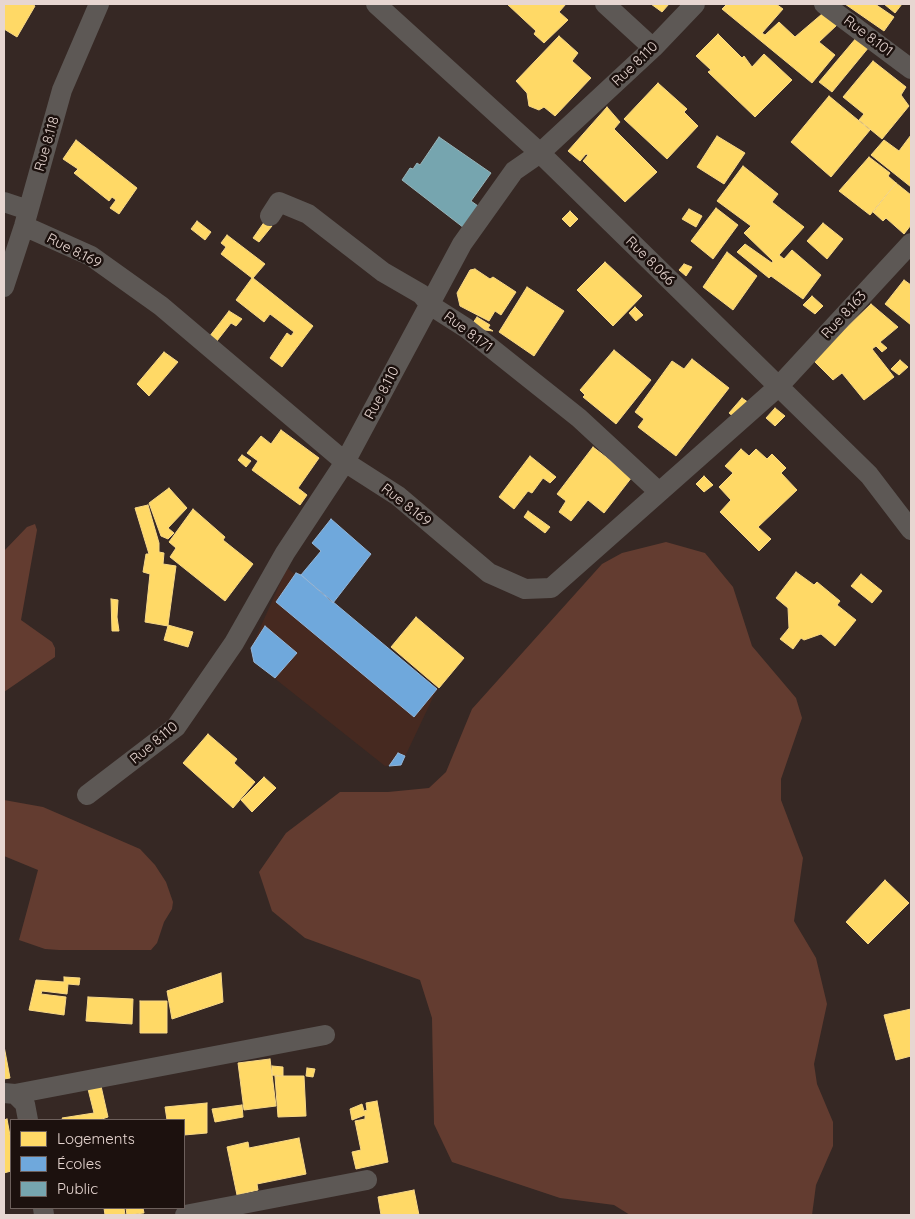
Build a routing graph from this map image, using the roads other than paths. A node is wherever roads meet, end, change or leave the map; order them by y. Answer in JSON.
{"nodes":[{"id":1,"x":99,"y":4,"type":"edge"},
{"id":2,"x":376,"y":4,"type":"edge"},
{"id":3,"x":605,"y":4,"type":"edge"},
{"id":4,"x":695,"y":4,"type":"edge"},
{"id":5,"x":824,"y":4,"type":"edge"},
{"id":6,"x":653,"y":48,"type":"junction"},
{"id":7,"x":911,"y":69,"type":"edge"},
{"id":8,"x":540,"y":153,"type":"junction"},
{"id":9,"x":4,"y":202,"type":"edge"},
{"id":10,"x":270,"y":216,"type":"dead end"},
{"id":11,"x":26,"y":218,"type":"junction"},
{"id":12,"x":911,"y":243,"type":"edge"},
{"id":13,"x":4,"y":287,"type":"edge"},
{"id":14,"x":430,"y":305,"type":"junction"},
{"id":15,"x":778,"y":387,"type":"junction"},
{"id":16,"x":344,"y":462,"type":"junction"},
{"id":17,"x":658,"y":492,"type":"junction"},
{"id":18,"x":911,"y":530,"type":"edge"},
{"id":19,"x":87,"y":796,"type":"dead end"},
{"id":20,"x":325,"y":1035,"type":"dead end"},
{"id":21,"x":9,"y":1094,"type":"edge"},
{"id":22,"x":28,"y":1119,"type":"edge"},
{"id":23,"x":367,"y":1180,"type":"dead end"},
{"id":24,"x":185,"y":1215,"type":"edge"}],
"edges":[{"from":1,"to":11,"type":"street","name":"Rue 8.118"},
{"from":2,"to":8,"type":"street","name":"Rue 8.066"},
{"from":3,"to":6,"type":"street"},
{"from":4,"to":6,"type":"street","name":"Rue 8.110"},
{"from":5,"to":7,"type":"street","name":"Rue 8.101"},
{"from":6,"to":8,"type":"street","name":"Rue 8.110"},
{"from":8,"to":14,"type":"street","name":"Rue 8.110"},
{"from":8,"to":15,"type":"street","name":"Rue 8.066"},
{"from":9,"to":11,"type":"street","name":"Rue 8.169"},
{"from":10,"to":14,"type":"street","name":"Rue 8.171"},
{"from":11,"to":13,"type":"street","name":"Rue 8.118"},
{"from":11,"to":16,"type":"street","name":"Rue 8.169"},
{"from":12,"to":15,"type":"street","name":"Rue 8.163"},
{"from":14,"to":16,"type":"street","name":"Rue 8.110"},
{"from":14,"to":17,"type":"street","name":"Rue 8.171"},
{"from":15,"to":17,"type":"street","name":"Rue 8.169"},
{"from":15,"to":18,"type":"street","name":"Rue 8.066"},
{"from":16,"to":17,"type":"street","name":"Rue 8.169"},
{"from":16,"to":19,"type":"street","name":"Rue 8.110"},
{"from":20,"to":21,"type":"street"},
{"from":21,"to":22,"type":"street"},
{"from":23,"to":24,"type":"street"}]}
